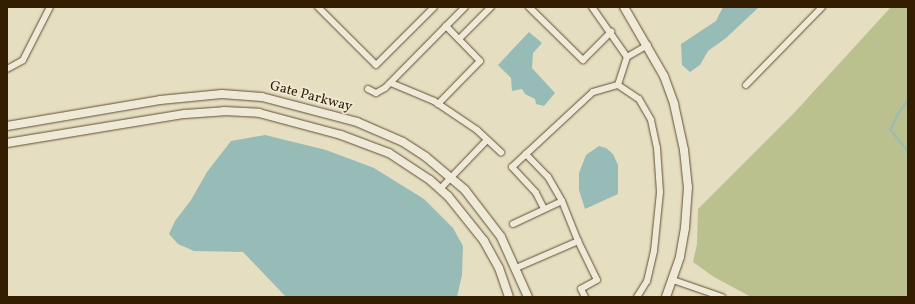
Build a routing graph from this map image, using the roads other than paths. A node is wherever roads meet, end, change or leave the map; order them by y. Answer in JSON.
{"nodes":[{"id":1,"x":50,"y":7,"type":"edge"},
{"id":2,"x":318,"y":7,"type":"edge"},
{"id":3,"x":434,"y":7,"type":"edge"},
{"id":4,"x":465,"y":7,"type":"edge"},
{"id":5,"x":492,"y":7,"type":"edge"},
{"id":6,"x":529,"y":7,"type":"edge"},
{"id":7,"x":592,"y":7,"type":"edge"},
{"id":8,"x":624,"y":7,"type":"edge"},
{"id":9,"x":822,"y":7,"type":"edge"},
{"id":10,"x":446,"y":26,"type":"junction"},
{"id":11,"x":610,"y":32,"type":"junction"},
{"id":12,"x":460,"y":39,"type":"junction"},
{"id":13,"x":648,"y":45,"type":"junction"},
{"id":14,"x":628,"y":57,"type":"junction"},
{"id":15,"x":7,"y":69,"type":"edge"},
{"id":16,"x":391,"y":83,"type":"junction"},
{"id":17,"x":618,"y":85,"type":"junction"},
{"id":18,"x":746,"y":85,"type":"dead end"},
{"id":19,"x":368,"y":89,"type":"dead end"},
{"id":20,"x":438,"y":104,"type":"junction"},
{"id":21,"x":7,"y":126,"type":"edge"},
{"id":22,"x":487,"y":140,"type":"junction"},
{"id":23,"x":7,"y":143,"type":"edge"},
{"id":24,"x":501,"y":152,"type":"dead end"},
{"id":25,"x":526,"y":154,"type":"junction"},
{"id":26,"x":452,"y":177,"type":"junction"},
{"id":27,"x":440,"y":189,"type":"junction"},
{"id":28,"x":562,"y":201,"type":"junction"},
{"id":29,"x":544,"y":209,"type":"junction"},
{"id":30,"x":513,"y":224,"type":"dead end"},
{"id":31,"x":578,"y":241,"type":"junction"},
{"id":32,"x":516,"y":268,"type":"junction"},
{"id":33,"x":673,"y":280,"type":"junction"},
{"id":34,"x":509,"y":297,"type":"edge"},
{"id":35,"x":528,"y":297,"type":"edge"},
{"id":36,"x":585,"y":297,"type":"edge"},
{"id":37,"x":637,"y":297,"type":"edge"},
{"id":38,"x":666,"y":297,"type":"edge"},
{"id":39,"x":722,"y":297,"type":"edge"}],
"edges":[{"from":1,"to":15,"type":"street"},
{"from":2,"to":3,"type":"street"},
{"from":4,"to":10,"type":"street"},
{"from":5,"to":12,"type":"street"},
{"from":6,"to":11,"type":"street"},
{"from":7,"to":11,"type":"street"},
{"from":8,"to":13,"type":"main road"},
{"from":9,"to":18,"type":"street"},
{"from":10,"to":12,"type":"street"},
{"from":10,"to":16,"type":"street"},
{"from":11,"to":14,"type":"street"},
{"from":12,"to":20,"type":"street"},
{"from":13,"to":14,"type":"street"},
{"from":13,"to":33,"type":"main road"},
{"from":14,"to":17,"type":"street"},
{"from":16,"to":19,"type":"street"},
{"from":16,"to":20,"type":"street"},
{"from":17,"to":25,"type":"street"},
{"from":17,"to":37,"type":"street"},
{"from":20,"to":22,"type":"street"},
{"from":21,"to":26,"type":"main road","name":"Gate Parkway"},
{"from":22,"to":24,"type":"street"},
{"from":22,"to":26,"type":"street"},
{"from":23,"to":27,"type":"main road","name":"Gate Parkway"},
{"from":25,"to":28,"type":"street"},
{"from":25,"to":29,"type":"street"},
{"from":26,"to":27,"type":"street"},
{"from":26,"to":32,"type":"main road","name":"Gate Parkway"},
{"from":27,"to":34,"type":"main road","name":"Gate Parkway"},
{"from":28,"to":29,"type":"street"},
{"from":28,"to":31,"type":"street"},
{"from":29,"to":30,"type":"street"},
{"from":31,"to":32,"type":"street"},
{"from":31,"to":36,"type":"street"},
{"from":32,"to":35,"type":"main road","name":"Gate Parkway"},
{"from":33,"to":38,"type":"main road"},
{"from":33,"to":39,"type":"street"}]}
